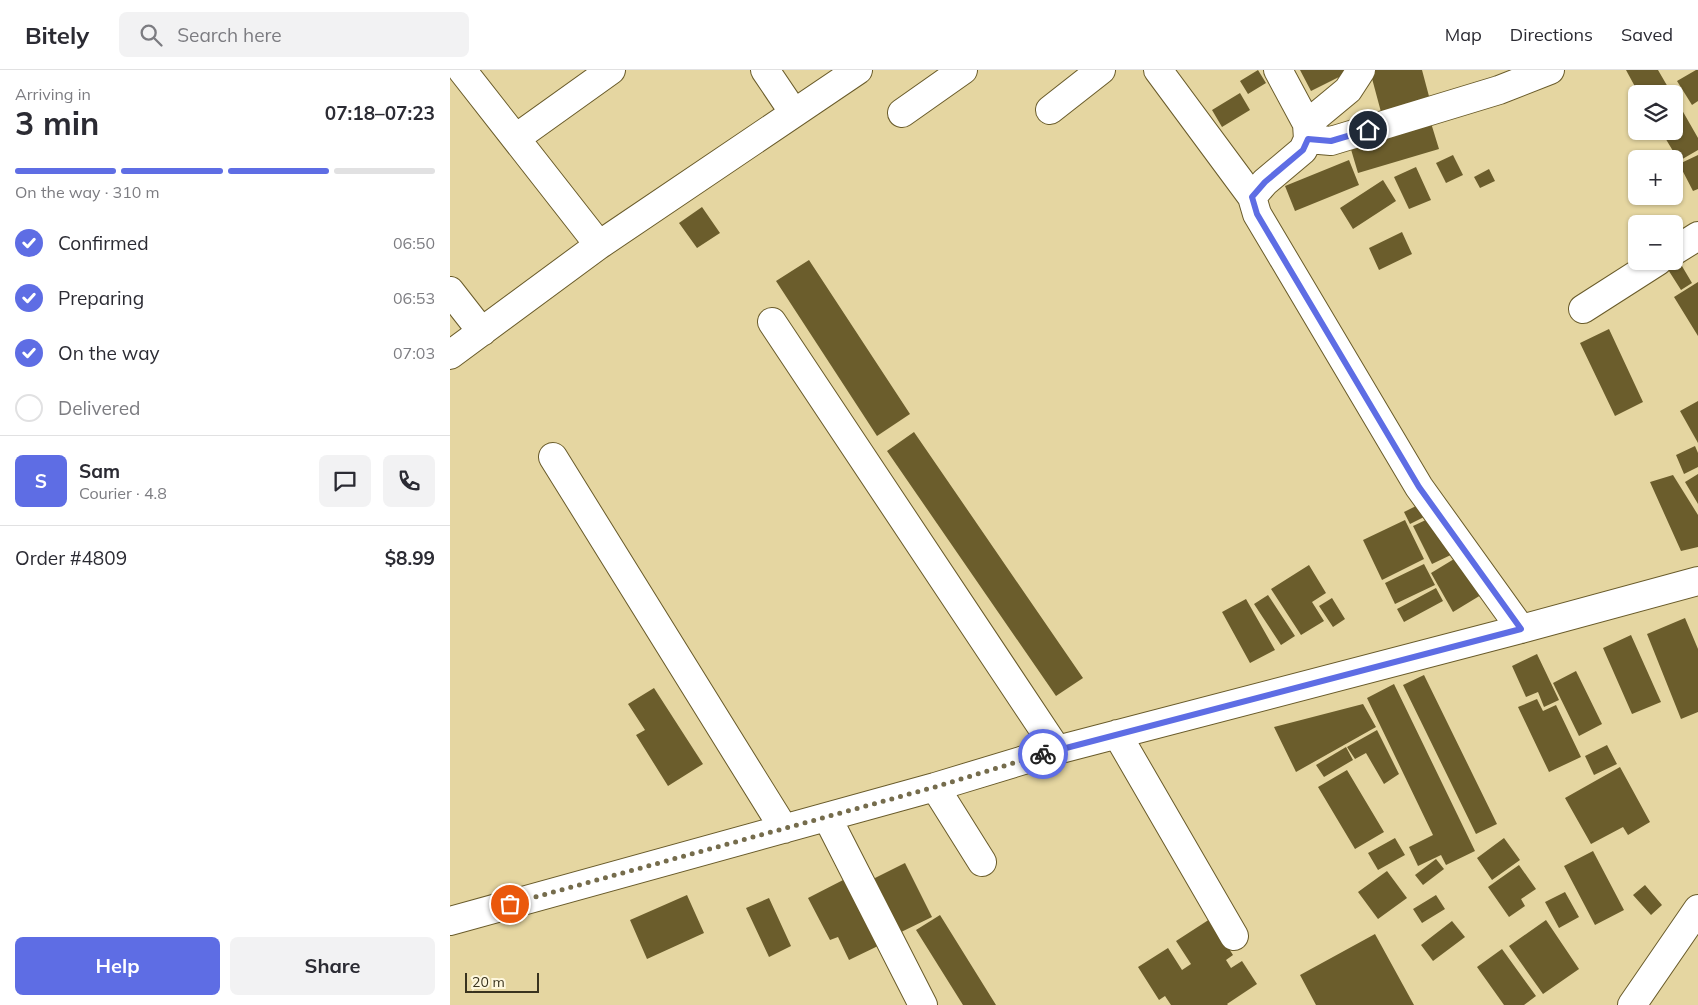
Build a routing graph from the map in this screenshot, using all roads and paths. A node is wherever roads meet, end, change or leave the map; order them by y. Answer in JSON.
{"nodes":[{"id":1,"x":462,"y":70,"type":"edge"},
{"id":2,"x":611,"y":70,"type":"edge"},
{"id":3,"x":765,"y":70,"type":"edge"},
{"id":4,"x":858,"y":70,"type":"edge"},
{"id":5,"x":963,"y":70,"type":"edge"},
{"id":6,"x":1101,"y":70,"type":"edge"},
{"id":7,"x":1158,"y":70,"type":"edge"},
{"id":8,"x":1278,"y":70,"type":"edge"},
{"id":9,"x":1361,"y":70,"type":"edge"},
{"id":10,"x":1550,"y":70,"type":"edge"},
{"id":11,"x":1050,"y":110,"type":"dead end"},
{"id":12,"x":794,"y":113,"type":"junction"},
{"id":13,"x":902,"y":113,"type":"dead end"},
{"id":14,"x":1308,"y":132,"type":"junction"},
{"id":15,"x":516,"y":138,"type":"junction"},
{"id":16,"x":1252,"y":197,"type":"junction"},
{"id":17,"x":1698,"y":236,"type":"edge"},
{"id":18,"x":599,"y":244,"type":"junction"},
{"id":19,"x":1683,"y":245,"type":"edge"},
{"id":20,"x":1644,"y":270,"type":"edge"},
{"id":21,"x":450,"y":291,"type":"edge"},
{"id":22,"x":1583,"y":309,"type":"dead end"},
{"id":23,"x":772,"y":322,"type":"dead end"},
{"id":24,"x":482,"y":332,"type":"junction"},
{"id":25,"x":450,"y":355,"type":"edge"},
{"id":26,"x":553,"y":457,"type":"dead end"},
{"id":27,"x":1698,"y":581,"type":"edge"},
{"id":28,"x":1521,"y":629,"type":"junction"},
{"id":29,"x":1117,"y":734,"type":"junction"},
{"id":30,"x":1057,"y":750,"type":"junction"},
{"id":31,"x":935,"y":787,"type":"junction"},
{"id":32,"x":826,"y":817,"type":"junction"},
{"id":33,"x":784,"y":829,"type":"junction"},
{"id":34,"x":982,"y":862,"type":"dead end"},
{"id":35,"x":1698,"y":909,"type":"edge"},
{"id":36,"x":450,"y":921,"type":"edge"},
{"id":37,"x":1234,"y":936,"type":"dead end"},
{"id":38,"x":923,"y":1005,"type":"edge"},
{"id":39,"x":1632,"y":1005,"type":"edge"}],
"edges":[{"from":1,"to":15,"type":"street"},
{"from":2,"to":15,"type":"street"},
{"from":3,"to":12,"type":"street"},
{"from":4,"to":12,"type":"street"},
{"from":5,"to":13,"type":"street"},
{"from":6,"to":11,"type":"street"},
{"from":7,"to":16,"type":"street"},
{"from":8,"to":14,"type":"street"},
{"from":9,"to":14,"type":"street"},
{"from":10,"to":14,"type":"street"},
{"from":12,"to":18,"type":"street"},
{"from":14,"to":16,"type":"street"},
{"from":15,"to":18,"type":"street"},
{"from":16,"to":28,"type":"street"},
{"from":17,"to":19,"type":"street"},
{"from":18,"to":24,"type":"street"},
{"from":20,"to":22,"type":"street"},
{"from":21,"to":24,"type":"street"},
{"from":23,"to":30,"type":"street"},
{"from":24,"to":25,"type":"street"},
{"from":26,"to":33,"type":"street"},
{"from":27,"to":28,"type":"street"},
{"from":28,"to":29,"type":"street"},
{"from":29,"to":30,"type":"street"},
{"from":29,"to":37,"type":"street"},
{"from":30,"to":31,"type":"street"},
{"from":31,"to":32,"type":"street"},
{"from":31,"to":34,"type":"street"},
{"from":32,"to":33,"type":"street"},
{"from":32,"to":38,"type":"street"},
{"from":33,"to":36,"type":"street"},
{"from":35,"to":39,"type":"street"}]}
